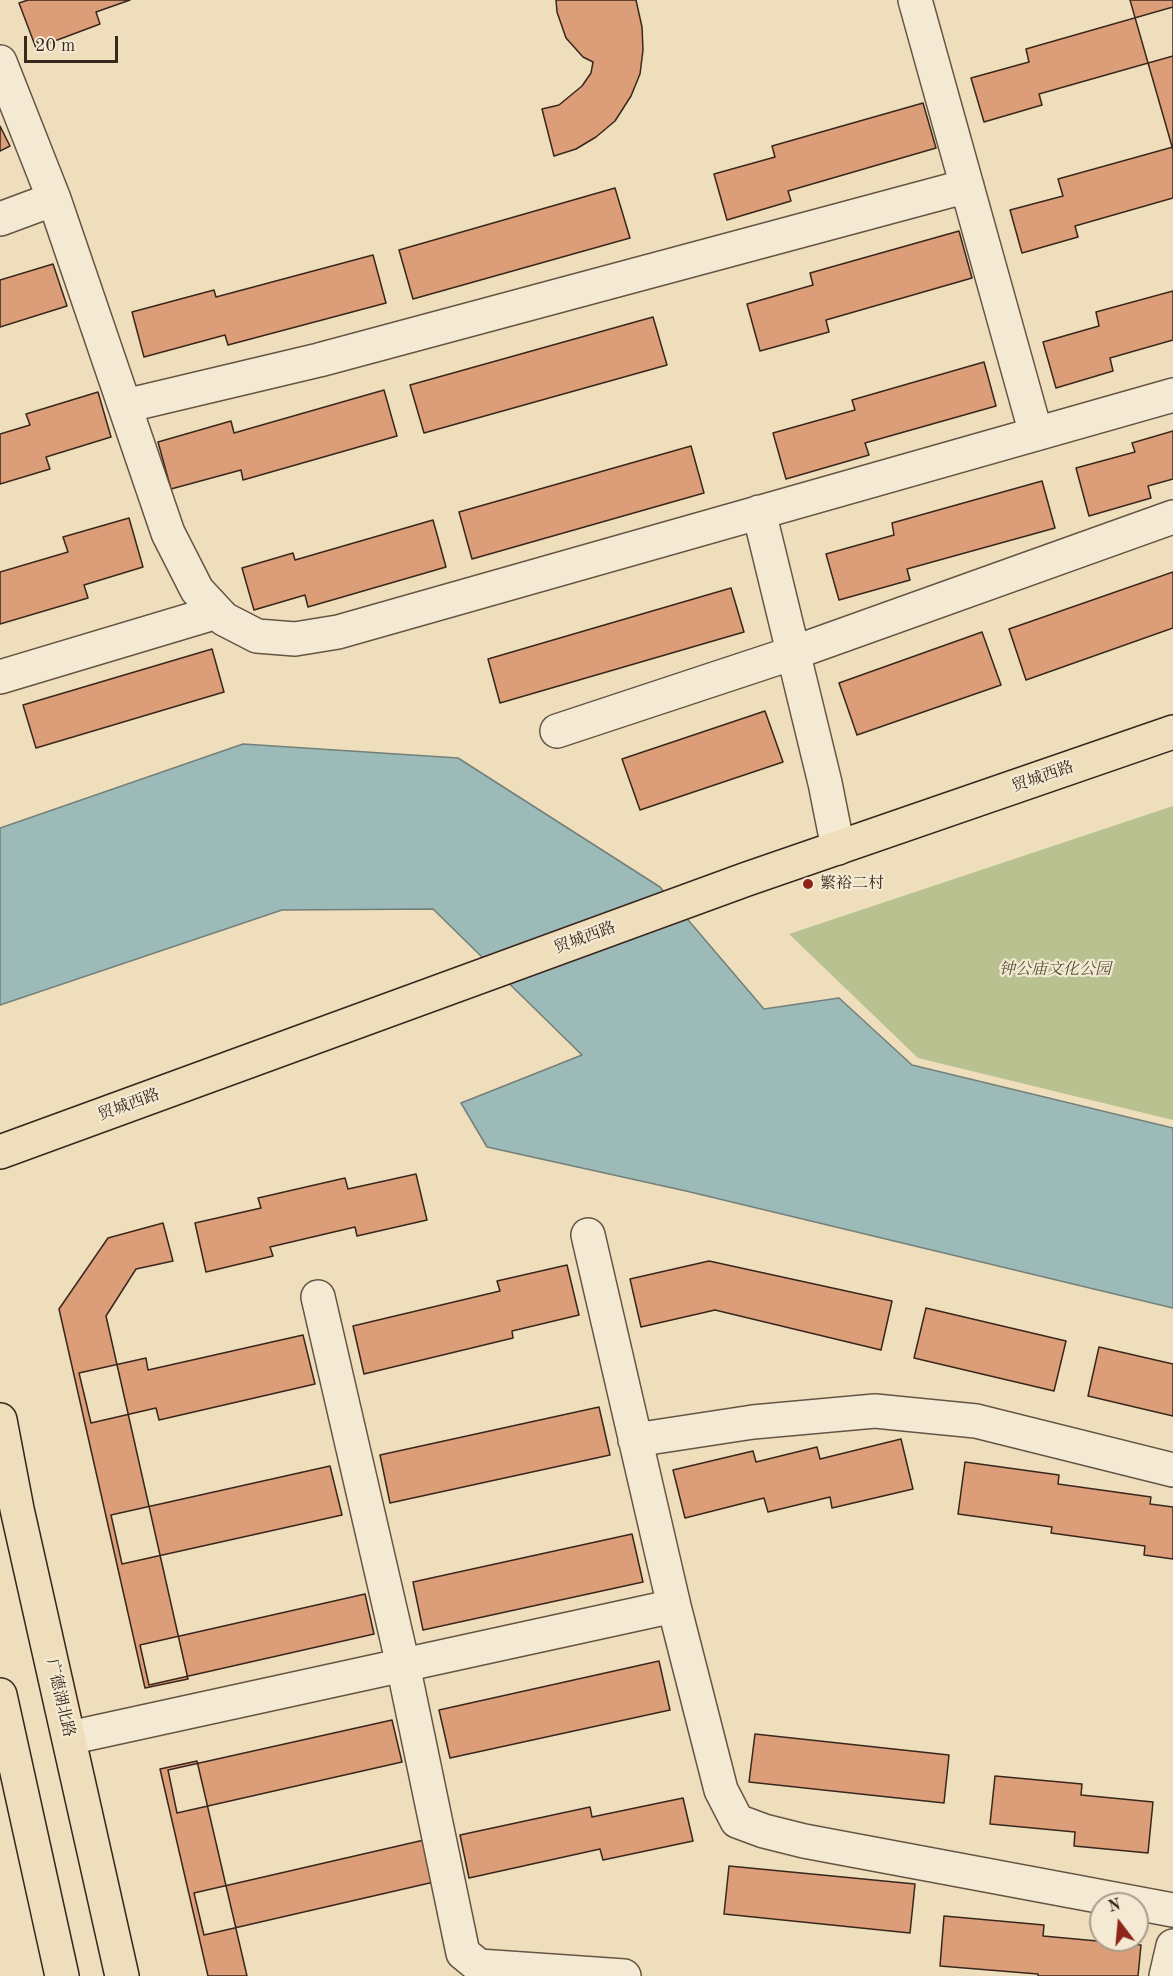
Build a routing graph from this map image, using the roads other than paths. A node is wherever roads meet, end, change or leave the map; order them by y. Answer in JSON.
{"nodes":[{"id":1,"x":915,"y":0,"type":"edge"},
{"id":2,"x":0,"y":62,"type":"edge"},
{"id":3,"x":967,"y":186,"type":"junction"},
{"id":4,"x":54,"y":199,"type":"junction"},
{"id":5,"x":0,"y":219,"type":"edge"},
{"id":6,"x":1173,"y":395,"type":"edge"},
{"id":7,"x":125,"y":406,"type":"junction"},
{"id":8,"x":1036,"y":434,"type":"junction"},
{"id":9,"x":759,"y":512,"type":"junction"},
{"id":10,"x":1173,"y":517,"type":"edge"},
{"id":11,"x":217,"y":612,"type":"junction"},
{"id":12,"x":793,"y":653,"type":"junction"},
{"id":13,"x":0,"y":677,"type":"edge"},
{"id":14,"x":557,"y":731,"type":"dead end"},
{"id":15,"x":1173,"y":732,"type":"edge"},
{"id":16,"x":838,"y":848,"type":"junction"},
{"id":17,"x":0,"y":1152,"type":"edge"},
{"id":18,"x":588,"y":1235,"type":"dead end"},
{"id":19,"x":318,"y":1297,"type":"dead end"},
{"id":20,"x":0,"y":1420,"type":"edge"},
{"id":21,"x":635,"y":1440,"type":"junction"},
{"id":22,"x":1173,"y":1470,"type":"edge"},
{"id":23,"x":674,"y":1606,"type":"junction"},
{"id":24,"x":403,"y":1665,"type":"junction"},
{"id":25,"x":0,"y":1695,"type":"edge"},
{"id":26,"x":69,"y":1738,"type":"junction"},
{"id":27,"x":1173,"y":1910,"type":"edge"},
{"id":28,"x":1173,"y":1946,"type":"edge"},
{"id":29,"x":62,"y":1976,"type":"edge"},
{"id":30,"x":122,"y":1976,"type":"edge"},
{"id":31,"x":624,"y":1976,"type":"edge"},
{"id":32,"x":1166,"y":1976,"type":"edge"}],
"edges":[{"from":1,"to":3,"type":"lane"},
{"from":2,"to":4,"type":"lane"},
{"from":3,"to":7,"type":"lane"},
{"from":3,"to":8,"type":"lane"},
{"from":4,"to":5,"type":"lane"},
{"from":4,"to":7,"type":"lane"},
{"from":6,"to":8,"type":"lane"},
{"from":7,"to":11,"type":"lane"},
{"from":8,"to":9,"type":"lane"},
{"from":9,"to":11,"type":"lane"},
{"from":9,"to":12,"type":"lane"},
{"from":10,"to":12,"type":"lane"},
{"from":11,"to":13,"type":"lane"},
{"from":12,"to":14,"type":"lane"},
{"from":12,"to":16,"type":"lane"},
{"from":15,"to":16,"type":"main road","name":"贸城西路"},
{"from":16,"to":17,"type":"main road","name":"贸城西路"},
{"from":18,"to":21,"type":"lane"},
{"from":19,"to":24,"type":"lane"},
{"from":20,"to":26,"type":"main road","name":"广德湖北路"},
{"from":21,"to":22,"type":"lane"},
{"from":21,"to":23,"type":"lane"},
{"from":23,"to":24,"type":"lane"},
{"from":23,"to":27,"type":"lane"},
{"from":24,"to":26,"type":"lane"},
{"from":24,"to":31,"type":"lane"},
{"from":25,"to":29,"type":"main road"},
{"from":26,"to":30,"type":"main road","name":"广德湖北路"},
{"from":28,"to":32,"type":"lane"}]}
